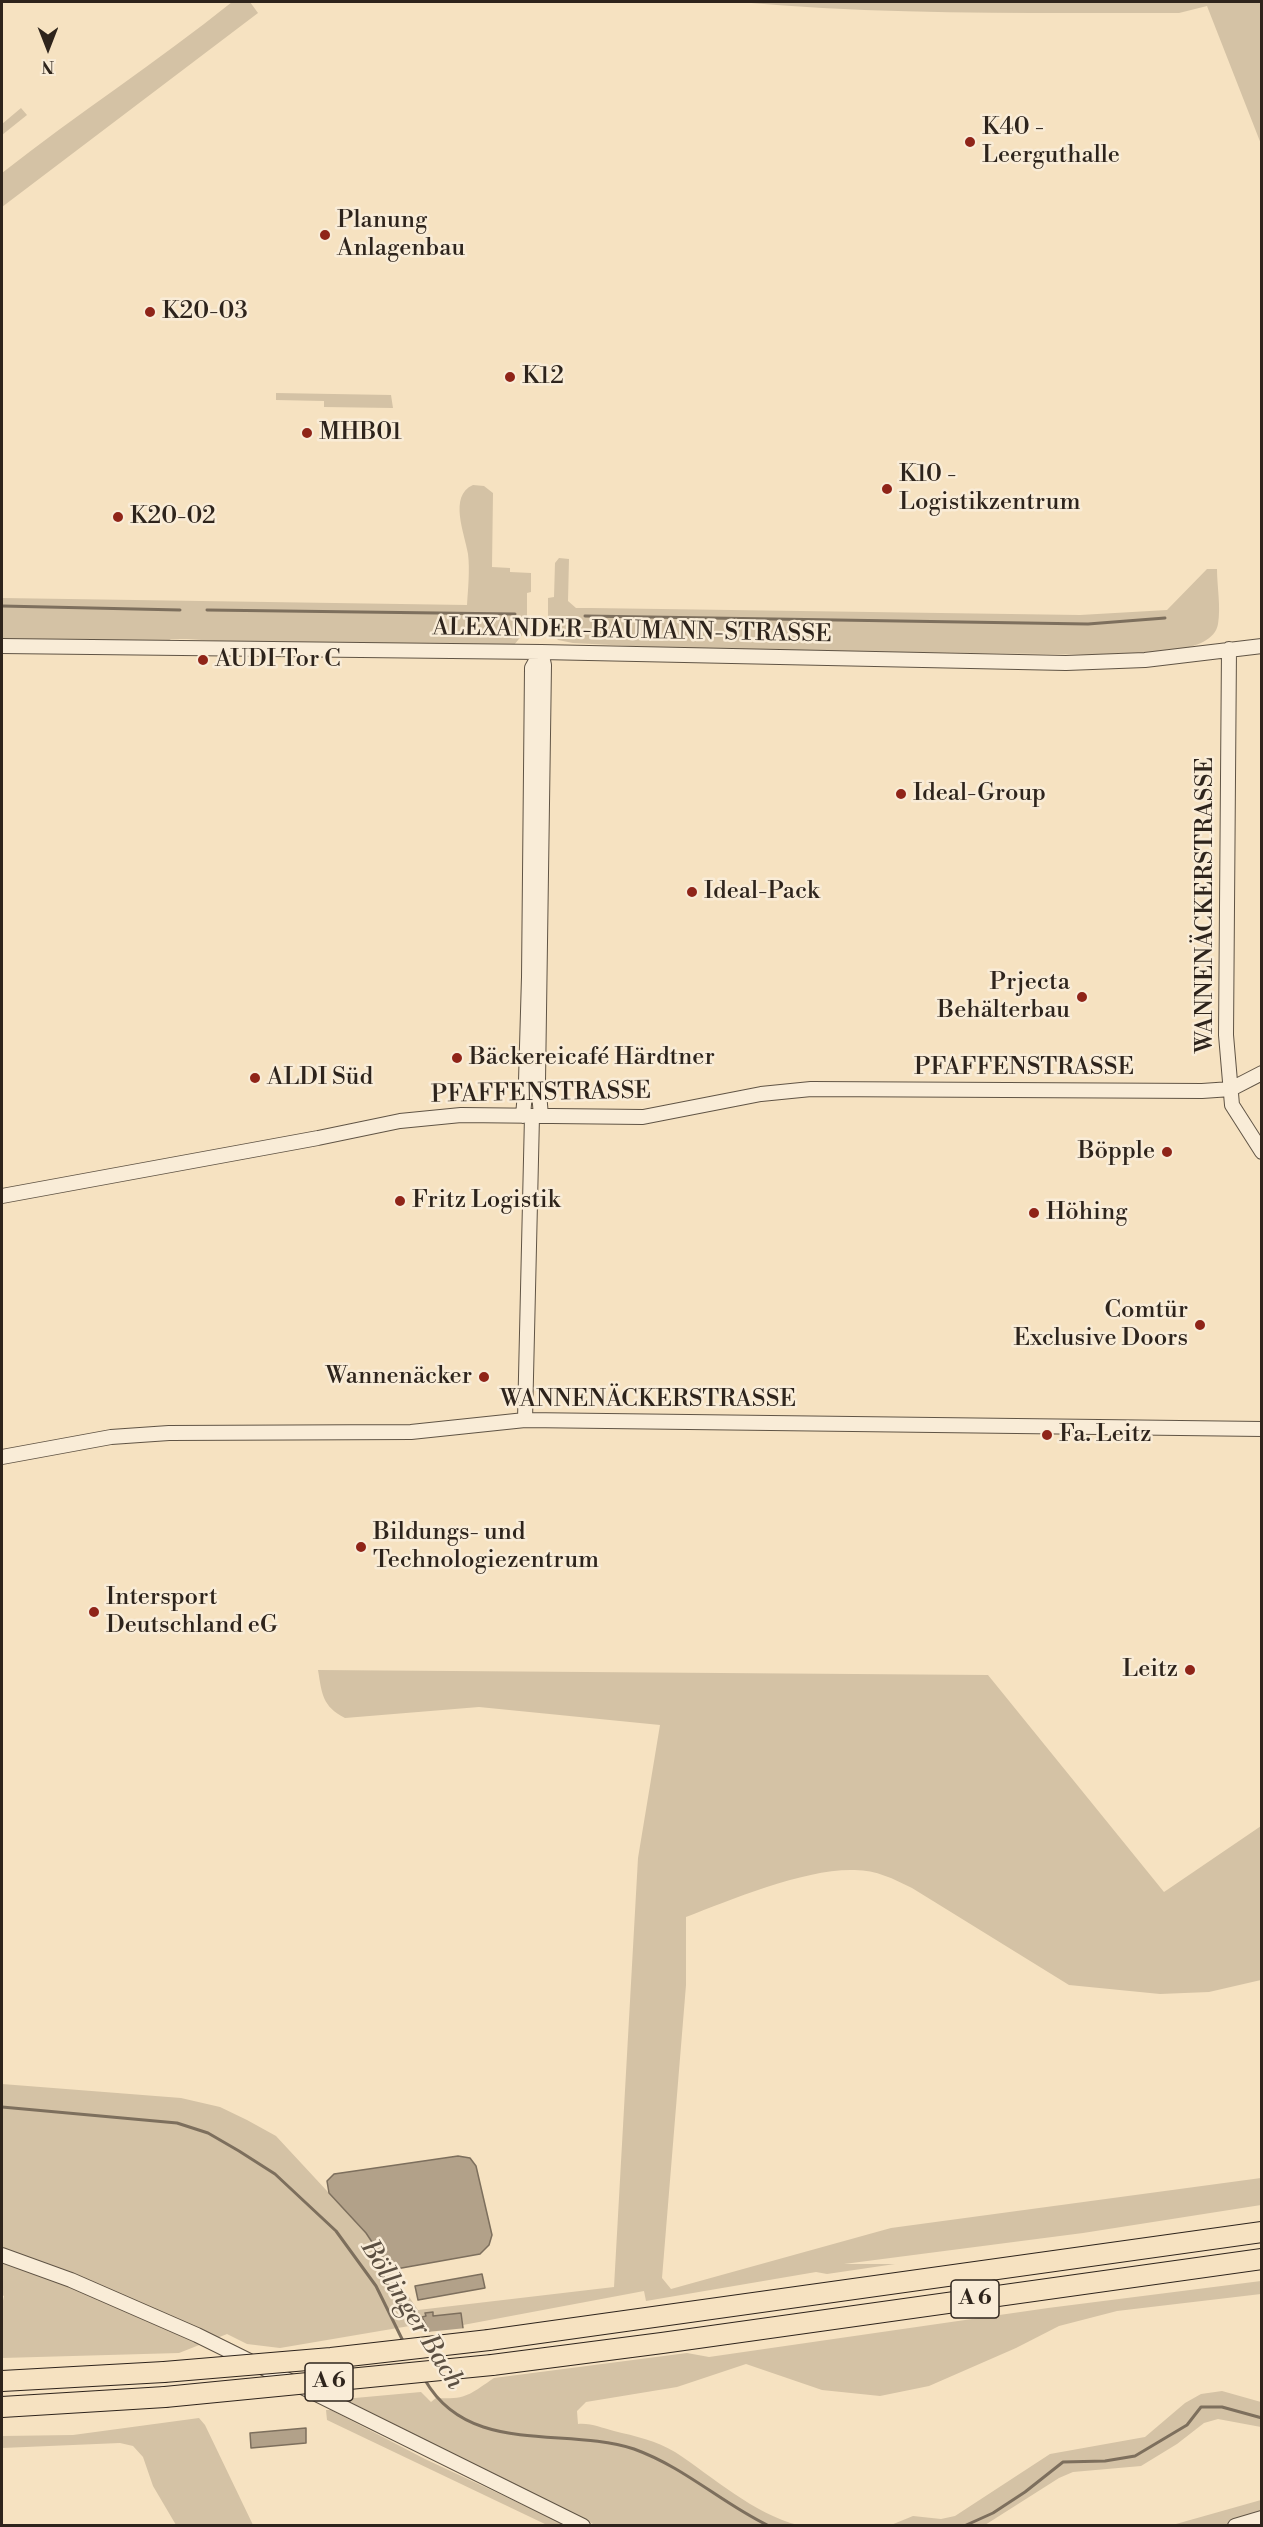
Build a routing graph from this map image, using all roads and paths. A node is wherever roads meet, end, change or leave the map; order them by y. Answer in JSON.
{"nodes":[{"id":1,"x":2,"y":646,"type":"edge"},
{"id":2,"x":1262,"y":646,"type":"edge"},
{"id":3,"x":1229,"y":649,"type":"junction"},
{"id":4,"x":541,"y":652,"type":"junction"},
{"id":5,"x":1262,"y":1073,"type":"edge"},
{"id":6,"x":1231,"y":1089,"type":"junction"},
{"id":7,"x":532,"y":1116,"type":"junction"},
{"id":8,"x":1262,"y":1152,"type":"edge"},
{"id":9,"x":2,"y":1196,"type":"edge"},
{"id":10,"x":525,"y":1420,"type":"junction"},
{"id":11,"x":1262,"y":1429,"type":"edge"},
{"id":12,"x":2,"y":1457,"type":"edge"},
{"id":13,"x":1262,"y":2232,"type":"edge"},
{"id":14,"x":2,"y":2255,"type":"edge"},
{"id":15,"x":1262,"y":2259,"type":"edge"},
{"id":16,"x":2,"y":2381,"type":"edge"},
{"id":17,"x":2,"y":2407,"type":"edge"},
{"id":18,"x":1262,"y":2518,"type":"edge"},
{"id":19,"x":583,"y":2526,"type":"edge"},
{"id":20,"x":1235,"y":2526,"type":"edge"}],
"edges":[{"from":1,"to":4,"type":"street","name":"ALEXANDER-BAUMANN-STRASSE"},
{"from":2,"to":3,"type":"street","name":"ALEXANDER-BAUMANN-STRASSE"},
{"from":3,"to":4,"type":"street","name":"ALEXANDER-BAUMANN-STRASSE"},
{"from":3,"to":6,"type":"street","name":"WANNENÄCKERSTRASSE"},
{"from":4,"to":7,"type":"street"},
{"from":5,"to":6,"type":"street","name":"PFAFFENSTRASSE"},
{"from":6,"to":7,"type":"street","name":"PFAFFENSTRASSE"},
{"from":6,"to":8,"type":"street","name":"WANNENÄCKERSTRASSE"},
{"from":7,"to":9,"type":"street","name":"PFAFFENSTRASSE"},
{"from":7,"to":10,"type":"street"},
{"from":10,"to":11,"type":"street","name":"WANNENÄCKERSTRASSE"},
{"from":10,"to":12,"type":"street","name":"WANNENÄCKERSTRASSE"},
{"from":13,"to":16,"type":"highway","number":"A 6","bridge":true},
{"from":14,"to":19,"type":"street"},
{"from":15,"to":17,"type":"highway","number":"A 6","bridge":true},
{"from":18,"to":20,"type":"street"}]}
